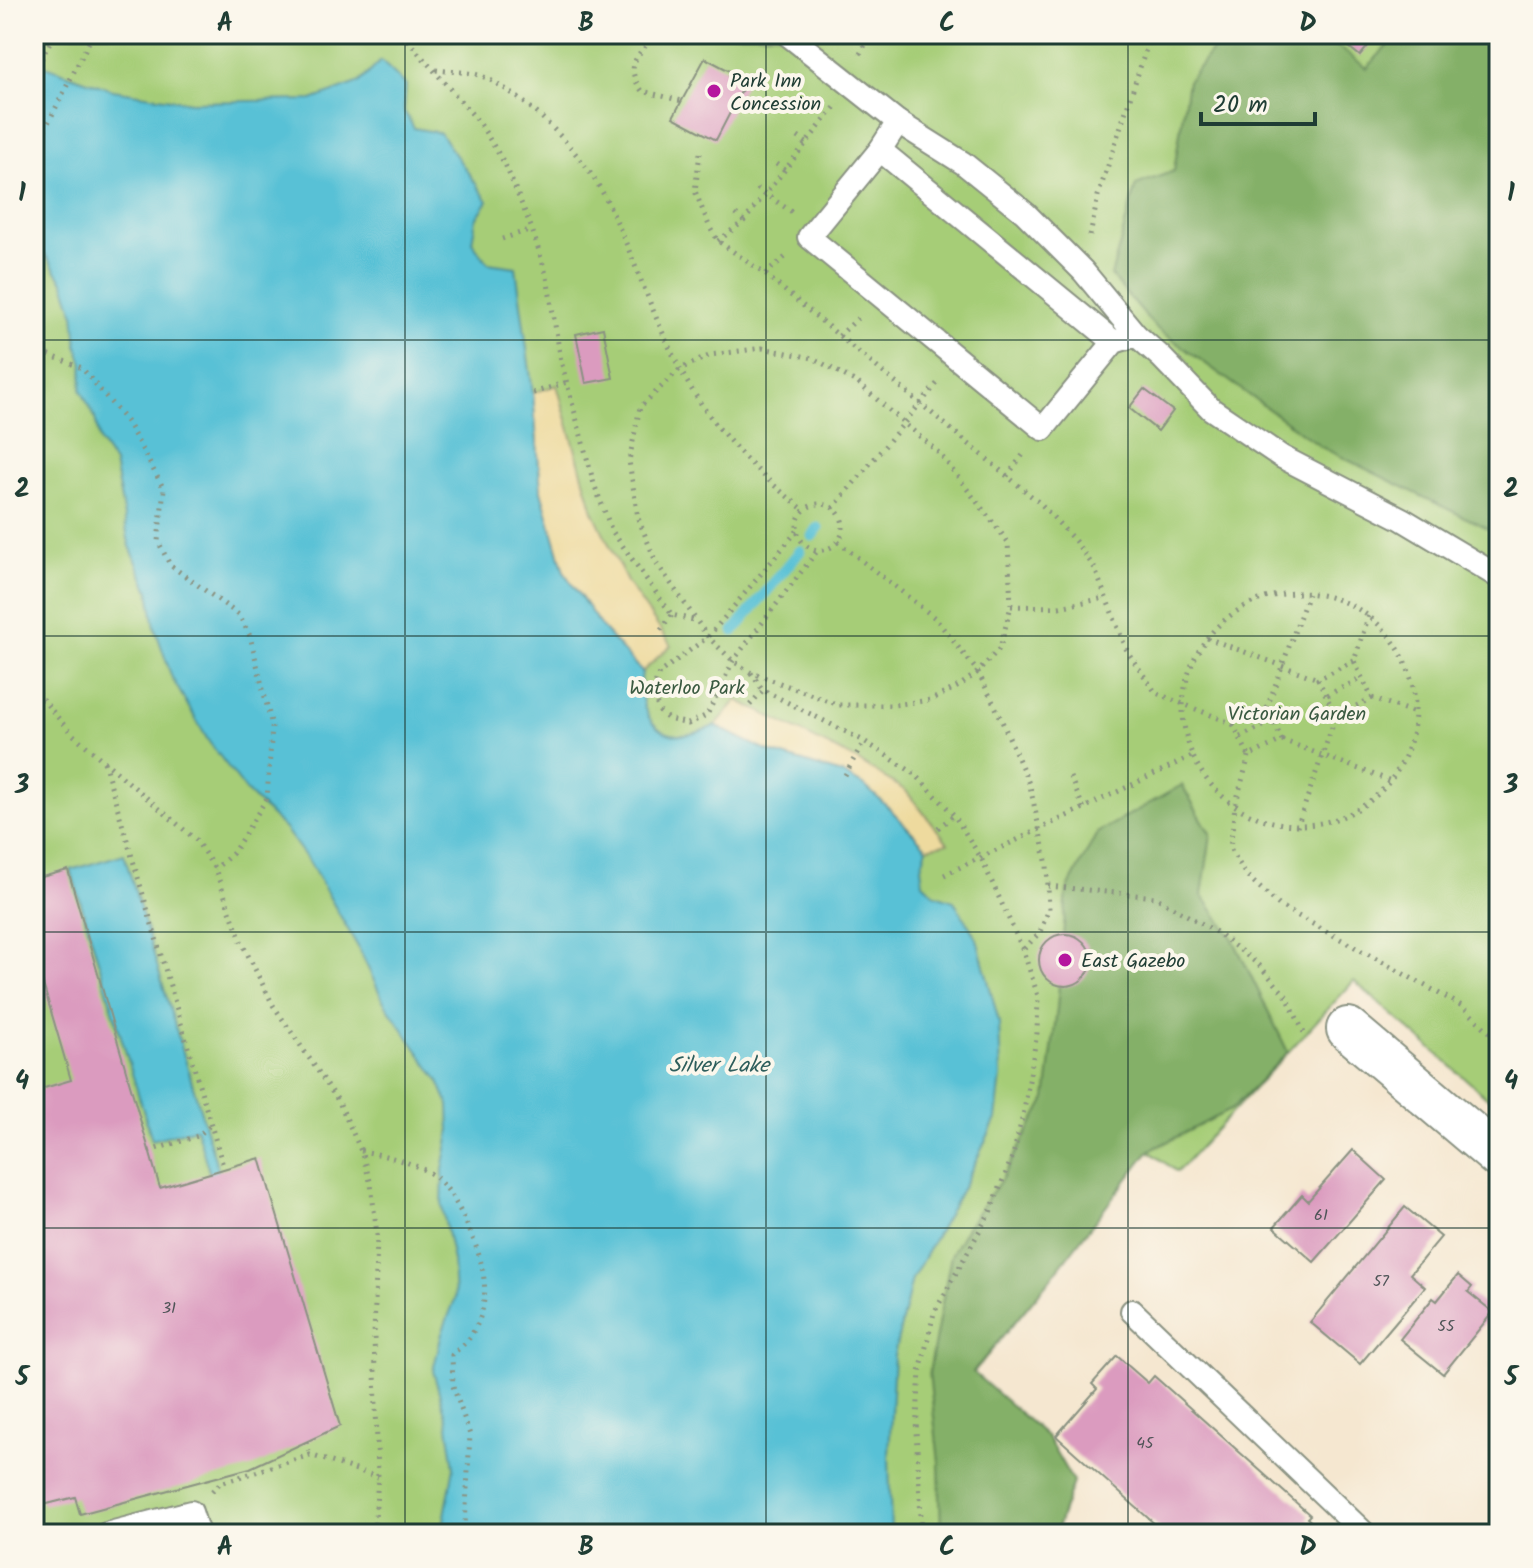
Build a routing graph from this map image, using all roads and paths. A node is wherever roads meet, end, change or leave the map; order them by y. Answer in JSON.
{"nodes":[{"id":1,"x":93,"y":34,"type":"edge"},
{"id":2,"x":402,"y":34,"type":"edge"},
{"id":3,"x":656,"y":34,"type":"edge"},
{"id":4,"x":787,"y":34,"type":"edge"},
{"id":5,"x":822,"y":34,"type":"edge"},
{"id":6,"x":1151,"y":34,"type":"edge"},
{"id":7,"x":54,"y":35,"type":"edge"},
{"id":8,"x":811,"y":54,"type":"junction"},
{"id":9,"x":435,"y":70,"type":"junction"},
{"id":10,"x":34,"y":73,"type":"edge"},
{"id":11,"x":794,"y":73,"type":"dead end"},
{"id":12,"x":852,"y":85,"type":"junction"},
{"id":13,"x":784,"y":86,"type":"dead end"},
{"id":14,"x":682,"y":101,"type":"dead end"},
{"id":15,"x":898,"y":122,"type":"junction"},
{"id":16,"x":798,"y":137,"type":"dead end"},
{"id":17,"x":808,"y":144,"type":"junction"},
{"id":18,"x":880,"y":150,"type":"junction"},
{"id":19,"x":34,"y":151,"type":"edge"},
{"id":20,"x":700,"y":153,"type":"dead end"},
{"id":21,"x":776,"y":164,"type":"dead end"},
{"id":22,"x":785,"y":170,"type":"junction"},
{"id":23,"x":757,"y":188,"type":"dead end"},
{"id":24,"x":765,"y":192,"type":"junction"},
{"id":25,"x":736,"y":214,"type":"dead end"},
{"id":26,"x":744,"y":221,"type":"junction"},
{"id":27,"x":532,"y":229,"type":"junction"},
{"id":28,"x":502,"y":239,"type":"dead end"},
{"id":29,"x":718,"y":241,"type":"junction"},
{"id":30,"x":1083,"y":271,"type":"junction"},
{"id":31,"x":1125,"y":338,"type":"junction"},
{"id":32,"x":34,"y":349,"type":"edge"},
{"id":33,"x":680,"y":369,"type":"junction"},
{"id":34,"x":567,"y":382,"type":"junction"},
{"id":35,"x":533,"y":393,"type":"dead end"},
{"id":36,"x":920,"y":406,"type":"junction"},
{"id":37,"x":904,"y":422,"type":"junction"},
{"id":38,"x":833,"y":508,"type":"junction"},
{"id":39,"x":804,"y":510,"type":"junction"},
{"id":40,"x":797,"y":531,"type":"junction"},
{"id":41,"x":838,"y":542,"type":"junction"},
{"id":42,"x":818,"y":550,"type":"junction"},
{"id":43,"x":1499,"y":577,"type":"edge"},
{"id":44,"x":1308,"y":594,"type":"junction"},
{"id":45,"x":1105,"y":598,"type":"junction"},
{"id":46,"x":1011,"y":606,"type":"junction"},
{"id":47,"x":672,"y":615,"type":"junction"},
{"id":48,"x":1369,"y":615,"type":"junction"},
{"id":49,"x":698,"y":621,"type":"junction"},
{"id":50,"x":661,"y":630,"type":"dead end"},
{"id":51,"x":708,"y":637,"type":"junction"},
{"id":52,"x":1207,"y":638,"type":"junction"},
{"id":53,"x":733,"y":661,"type":"junction"},
{"id":54,"x":1354,"y":661,"type":"junction"},
{"id":55,"x":1284,"y":665,"type":"junction"},
{"id":56,"x":750,"y":672,"type":"junction"},
{"id":57,"x":978,"y":672,"type":"junction"},
{"id":58,"x":1362,"y":678,"type":"junction"},
{"id":59,"x":1318,"y":679,"type":"junction"},
{"id":60,"x":34,"y":685,"type":"edge"},
{"id":61,"x":763,"y":690,"type":"junction"},
{"id":62,"x":1326,"y":695,"type":"junction"},
{"id":63,"x":1372,"y":698,"type":"junction"},
{"id":64,"x":750,"y":705,"type":"dead end"},
{"id":65,"x":1182,"y":706,"type":"junction"},
{"id":66,"x":1267,"y":708,"type":"junction"},
{"id":67,"x":1415,"y":713,"type":"junction"},
{"id":68,"x":1336,"y":716,"type":"junction"},
{"id":69,"x":1274,"y":721,"type":"junction"},
{"id":70,"x":1233,"y":724,"type":"junction"},
{"id":71,"x":1240,"y":737,"type":"junction"},
{"id":72,"x":1282,"y":740,"type":"junction"},
{"id":73,"x":864,"y":741,"type":"junction"},
{"id":74,"x":1192,"y":756,"type":"junction"},
{"id":75,"x":1249,"y":756,"type":"junction"},
{"id":76,"x":1321,"y":756,"type":"junction"},
{"id":77,"x":103,"y":761,"type":"junction"},
{"id":78,"x":845,"y":775,"type":"dead end"},
{"id":79,"x":1070,"y":777,"type":"dead end"},
{"id":80,"x":1391,"y":781,"type":"junction"},
{"id":81,"x":1235,"y":806,"type":"junction"},
{"id":82,"x":1084,"y":809,"type":"junction"},
{"id":83,"x":954,"y":815,"type":"junction"},
{"id":84,"x":1297,"y":827,"type":"junction"},
{"id":85,"x":938,"y":828,"type":"dead end"},
{"id":86,"x":1039,"y":830,"type":"junction"},
{"id":87,"x":981,"y":858,"type":"junction"},
{"id":88,"x":215,"y":869,"type":"junction"},
{"id":89,"x":944,"y":875,"type":"dead end"},
{"id":90,"x":1048,"y":886,"type":"junction"},
{"id":91,"x":1023,"y":950,"type":"junction"},
{"id":92,"x":1348,"y":1029,"type":"dead end"},
{"id":93,"x":1306,"y":1037,"type":"dead end"},
{"id":94,"x":1499,"y":1041,"type":"edge"},
{"id":95,"x":210,"y":1125,"type":"junction"},
{"id":96,"x":149,"y":1151,"type":"dead end"},
{"id":97,"x":361,"y":1151,"type":"junction"},
{"id":98,"x":1499,"y":1157,"type":"edge"},
{"id":99,"x":224,"y":1169,"type":"dead end"},
{"id":100,"x":1132,"y":1311,"type":"dead end"},
{"id":101,"x":306,"y":1442,"type":"dead end"},
{"id":102,"x":310,"y":1455,"type":"junction"},
{"id":103,"x":378,"y":1477,"type":"junction"},
{"id":104,"x":191,"y":1512,"type":"junction"},
{"id":105,"x":106,"y":1534,"type":"edge"},
{"id":106,"x":198,"y":1534,"type":"edge"},
{"id":107,"x":374,"y":1534,"type":"edge"},
{"id":108,"x":459,"y":1534,"type":"edge"},
{"id":109,"x":922,"y":1534,"type":"edge"},
{"id":110,"x":1365,"y":1534,"type":"edge"}],
"edges":[{"from":1,"to":19,"type":"path"},
{"from":2,"to":9,"type":"path"},
{"from":3,"to":14,"type":"path"},
{"from":4,"to":8,"type":"lane"},
{"from":5,"to":8,"type":"lane"},
{"from":6,"to":30,"type":"path"},
{"from":7,"to":10,"type":"path"},
{"from":8,"to":12,"type":"lane"},
{"from":9,"to":27,"type":"path"},
{"from":9,"to":33,"type":"path"},
{"from":11,"to":13,"type":"path"},
{"from":12,"to":15,"type":"lane"},
{"from":12,"to":17,"type":"path"},
{"from":15,"to":18,"type":"lane"},
{"from":15,"to":30,"type":"lane"},
{"from":16,"to":17,"type":"path"},
{"from":17,"to":22,"type":"path"},
{"from":18,"to":31,"type":"lane"},
{"from":18,"to":31,"type":"lane"},
{"from":20,"to":29,"type":"path"},
{"from":21,"to":22,"type":"path"},
{"from":22,"to":24,"type":"path"},
{"from":23,"to":24,"type":"path"},
{"from":24,"to":26,"type":"path"},
{"from":25,"to":26,"type":"path"},
{"from":26,"to":29,"type":"path"},
{"from":27,"to":28,"type":"path"},
{"from":27,"to":34,"type":"path"},
{"from":29,"to":36,"type":"path"},
{"from":30,"to":31,"type":"lane"},
{"from":31,"to":43,"type":"lane"},
{"from":32,"to":88,"type":"path"},
{"from":33,"to":37,"type":"path"},
{"from":33,"to":39,"type":"path"},
{"from":33,"to":49,"type":"path"},
{"from":34,"to":35,"type":"path"},
{"from":34,"to":47,"type":"path"},
{"from":36,"to":37,"type":"path"},
{"from":36,"to":45,"type":"path"},
{"from":37,"to":38,"type":"path"},
{"from":37,"to":46,"type":"path"},
{"from":38,"to":39,"type":"path"},
{"from":38,"to":41,"type":"path"},
{"from":39,"to":40,"type":"path"},
{"from":40,"to":42,"type":"path"},
{"from":40,"to":51,"type":"path"},
{"from":41,"to":42,"type":"path"},
{"from":41,"to":57,"type":"path"},
{"from":42,"to":53,"type":"path"},
{"from":44,"to":48,"type":"path"},
{"from":44,"to":52,"type":"path"},
{"from":44,"to":55,"type":"path"},
{"from":45,"to":46,"type":"path"},
{"from":45,"to":65,"type":"path"},
{"from":46,"to":57,"type":"path"},
{"from":47,"to":49,"type":"path"},
{"from":47,"to":50,"type":"path"},
{"from":48,"to":54,"type":"path"},
{"from":48,"to":67,"type":"path"},
{"from":49,"to":51,"type":"path"},
{"from":51,"to":53,"type":"path"},
{"from":51,"to":53,"type":"path"},
{"from":52,"to":55,"type":"path"},
{"from":52,"to":65,"type":"path"},
{"from":53,"to":56,"type":"path"},
{"from":54,"to":58,"type":"path"},
{"from":54,"to":59,"type":"path"},
{"from":55,"to":59,"type":"path"},
{"from":55,"to":66,"type":"path"},
{"from":56,"to":57,"type":"path"},
{"from":56,"to":61,"type":"path"},
{"from":57,"to":86,"type":"path"},
{"from":58,"to":62,"type":"path"},
{"from":58,"to":63,"type":"path"},
{"from":59,"to":62,"type":"path"},
{"from":60,"to":77,"type":"path"},
{"from":61,"to":64,"type":"path"},
{"from":61,"to":73,"type":"path"},
{"from":62,"to":68,"type":"path"},
{"from":63,"to":67,"type":"path"},
{"from":63,"to":68,"type":"path"},
{"from":65,"to":70,"type":"path"},
{"from":65,"to":74,"type":"path"},
{"from":66,"to":69,"type":"path"},
{"from":66,"to":70,"type":"path"},
{"from":67,"to":80,"type":"path"},
{"from":68,"to":76,"type":"path"},
{"from":69,"to":71,"type":"path"},
{"from":69,"to":72,"type":"path"},
{"from":70,"to":71,"type":"path"},
{"from":71,"to":75,"type":"path"},
{"from":72,"to":75,"type":"path"},
{"from":72,"to":76,"type":"path"},
{"from":73,"to":78,"type":"path"},
{"from":73,"to":83,"type":"path"},
{"from":74,"to":81,"type":"path"},
{"from":74,"to":82,"type":"path"},
{"from":75,"to":81,"type":"path"},
{"from":76,"to":80,"type":"path"},
{"from":76,"to":84,"type":"path"},
{"from":77,"to":88,"type":"path"},
{"from":77,"to":95,"type":"path"},
{"from":79,"to":82,"type":"path"},
{"from":80,"to":84,"type":"path"},
{"from":81,"to":84,"type":"path"},
{"from":81,"to":94,"type":"path"},
{"from":82,"to":86,"type":"path"},
{"from":83,"to":85,"type":"path"},
{"from":83,"to":87,"type":"path"},
{"from":86,"to":87,"type":"path"},
{"from":86,"to":90,"type":"path"},
{"from":87,"to":89,"type":"path"},
{"from":87,"to":91,"type":"path"},
{"from":88,"to":97,"type":"path"},
{"from":90,"to":91,"type":"path"},
{"from":90,"to":93,"type":"path"},
{"from":91,"to":109,"type":"path"},
{"from":92,"to":98,"type":"street"},
{"from":95,"to":96,"type":"path"},
{"from":95,"to":99,"type":"path"},
{"from":97,"to":103,"type":"path"},
{"from":97,"to":108,"type":"path"},
{"from":100,"to":110,"type":"lane"},
{"from":101,"to":102,"type":"path"},
{"from":102,"to":103,"type":"path"},
{"from":102,"to":104,"type":"path"},
{"from":103,"to":107,"type":"path"},
{"from":104,"to":105,"type":"lane"},
{"from":104,"to":106,"type":"lane"}]}
